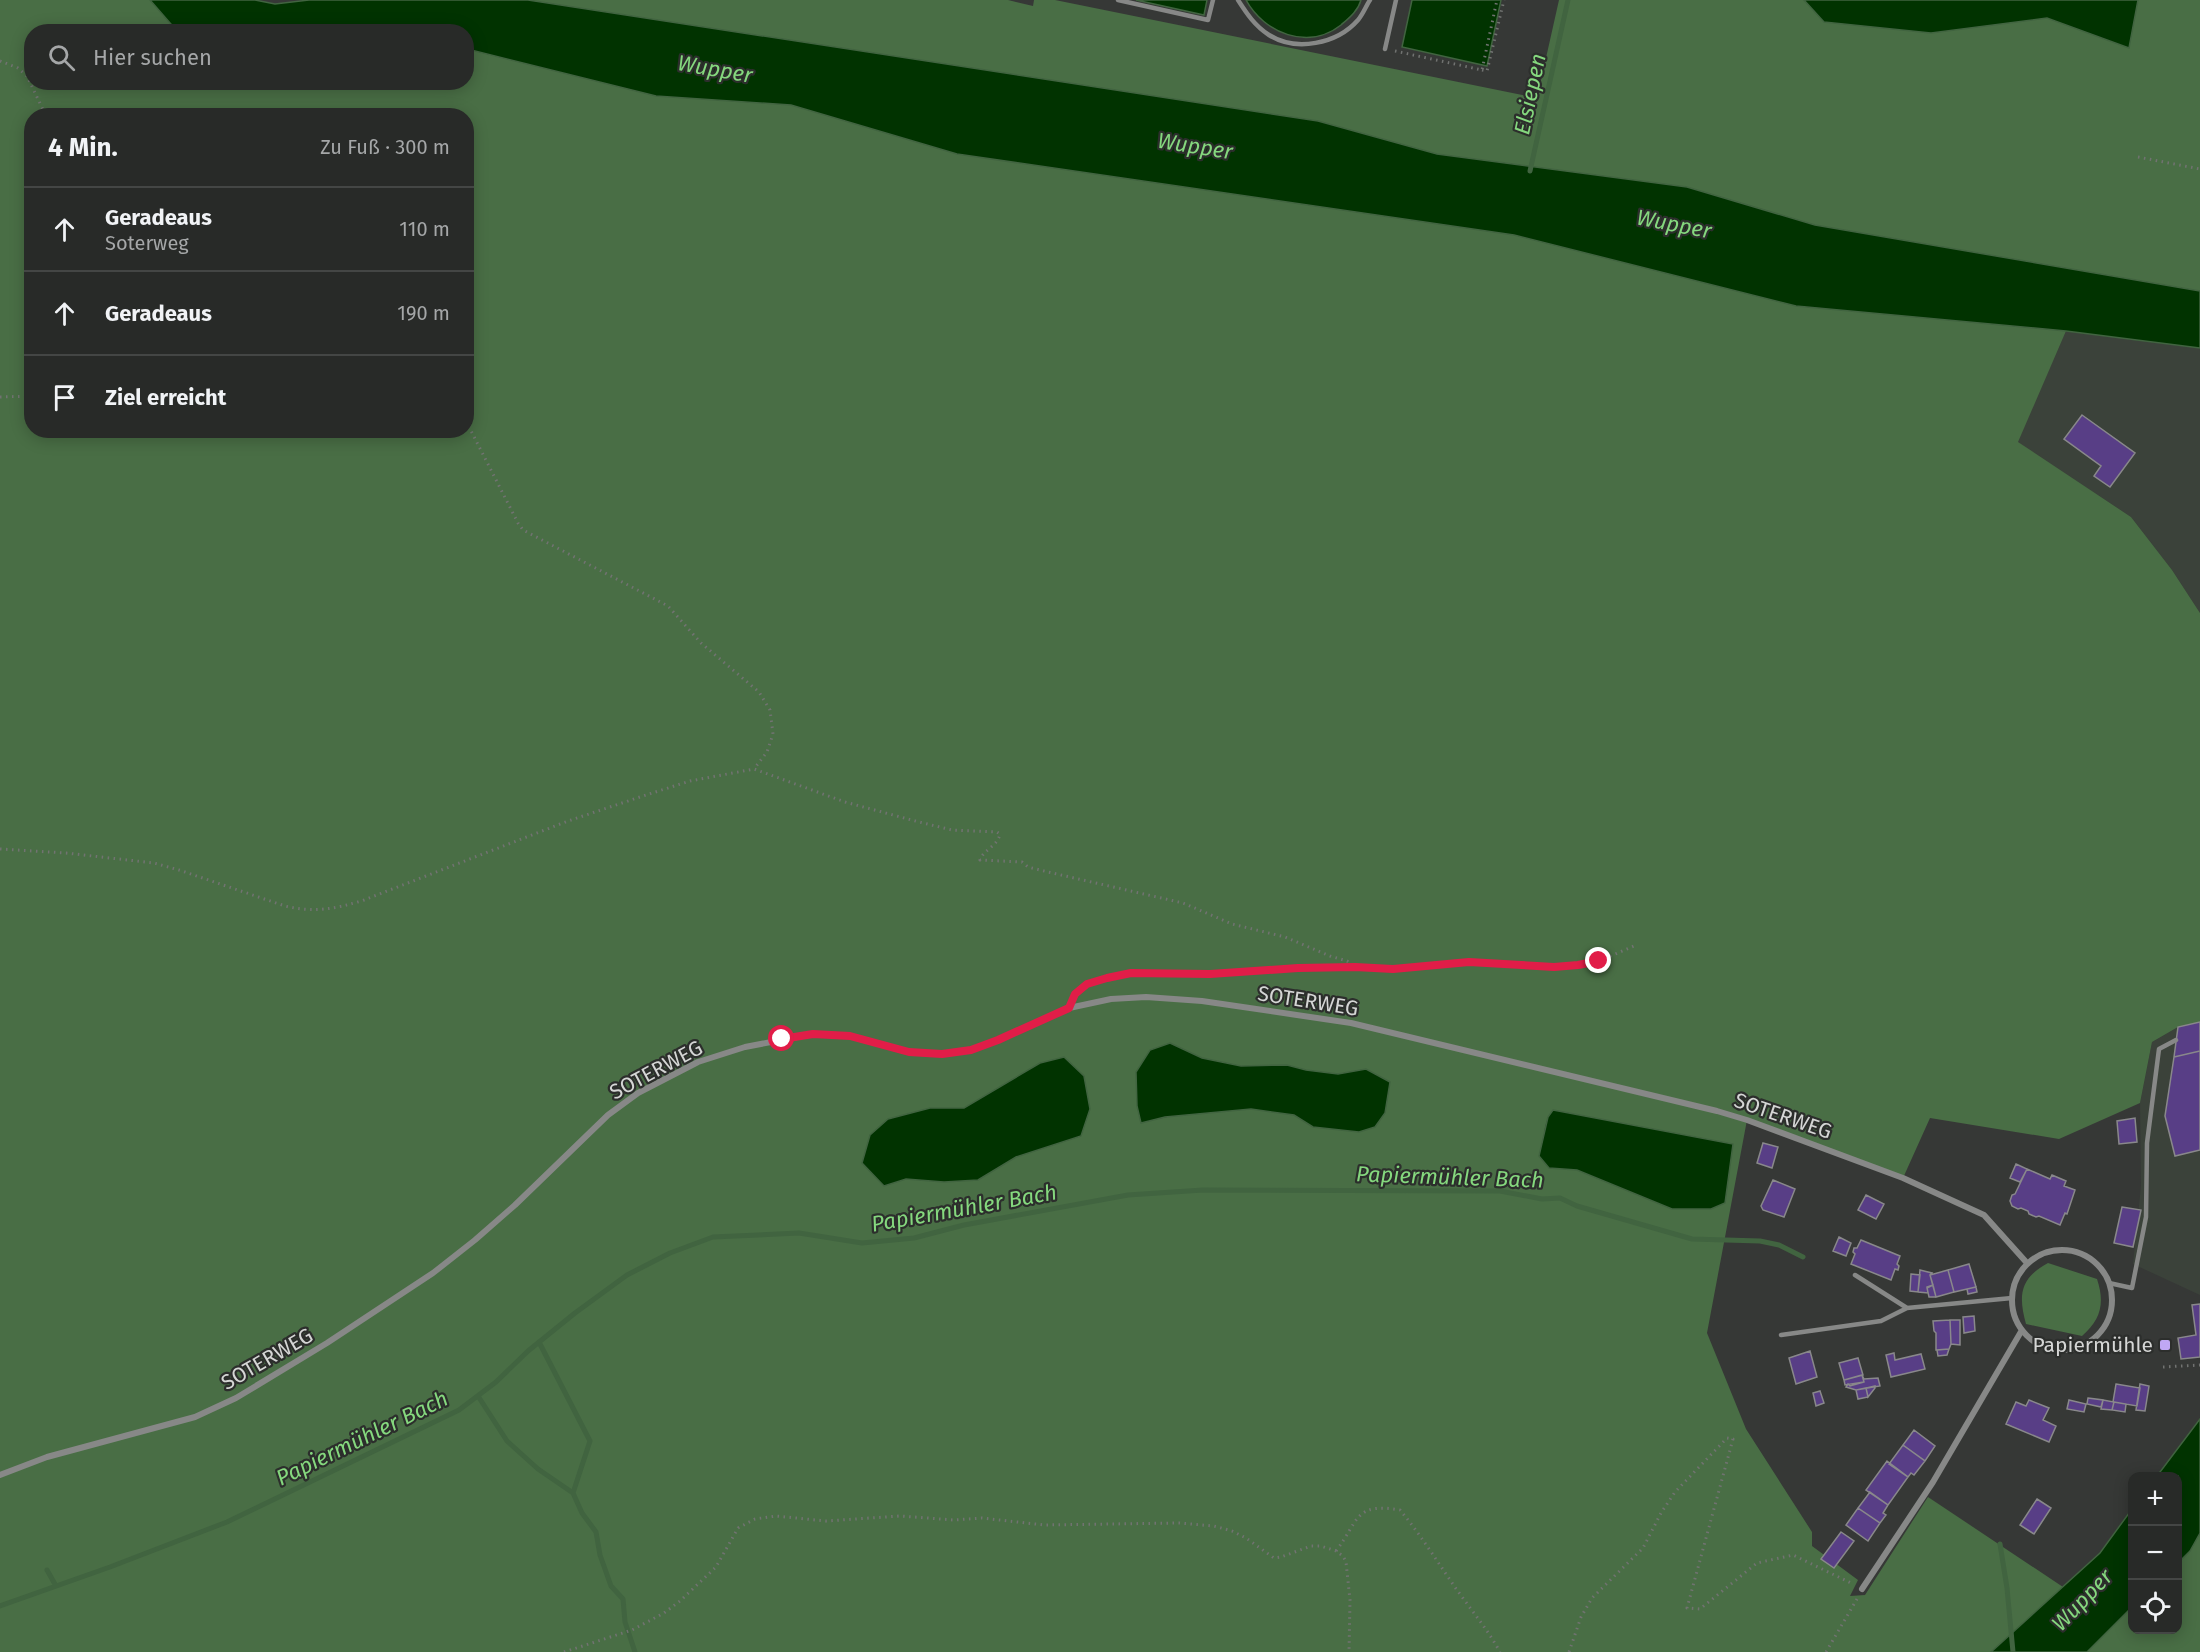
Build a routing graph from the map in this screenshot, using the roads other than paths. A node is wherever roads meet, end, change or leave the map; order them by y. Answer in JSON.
{"nodes":[{"id":1,"x":1118,"y":0,"type":"edge"},
{"id":2,"x":1213,"y":0,"type":"edge"},
{"id":3,"x":1239,"y":0,"type":"edge"},
{"id":4,"x":1370,"y":0,"type":"edge"},
{"id":5,"x":1396,"y":0,"type":"edge"},
{"id":6,"x":1385,"y":49,"type":"road end"},
{"id":7,"x":2176,"y":1040,"type":"dead end"},
{"id":8,"x":2027,"y":1263,"type":"junction"},
{"id":9,"x":1855,"y":1275,"type":"dead end"},
{"id":10,"x":2109,"y":1283,"type":"junction"},
{"id":11,"x":2012,"y":1298,"type":"junction"},
{"id":12,"x":1907,"y":1308,"type":"junction"},
{"id":13,"x":2022,"y":1330,"type":"junction"},
{"id":14,"x":1781,"y":1335,"type":"dead end"},
{"id":15,"x":0,"y":1475,"type":"edge"},
{"id":16,"x":1862,"y":1589,"type":"road end"}],
"edges":[{"from":1,"to":2,"type":"lane"},
{"from":3,"to":4,"type":"lane"},
{"from":5,"to":6,"type":"lane"},
{"from":7,"to":10,"type":"lane"},
{"from":8,"to":10,"type":"street"},
{"from":8,"to":11,"type":"street"},
{"from":8,"to":15,"type":"street","name":"SOTERWEG"},
{"from":9,"to":12,"type":"lane"},
{"from":10,"to":13,"type":"street"},
{"from":11,"to":12,"type":"lane"},
{"from":11,"to":13,"type":"street"},
{"from":12,"to":14,"type":"lane"},
{"from":13,"to":16,"type":"street"}]}
